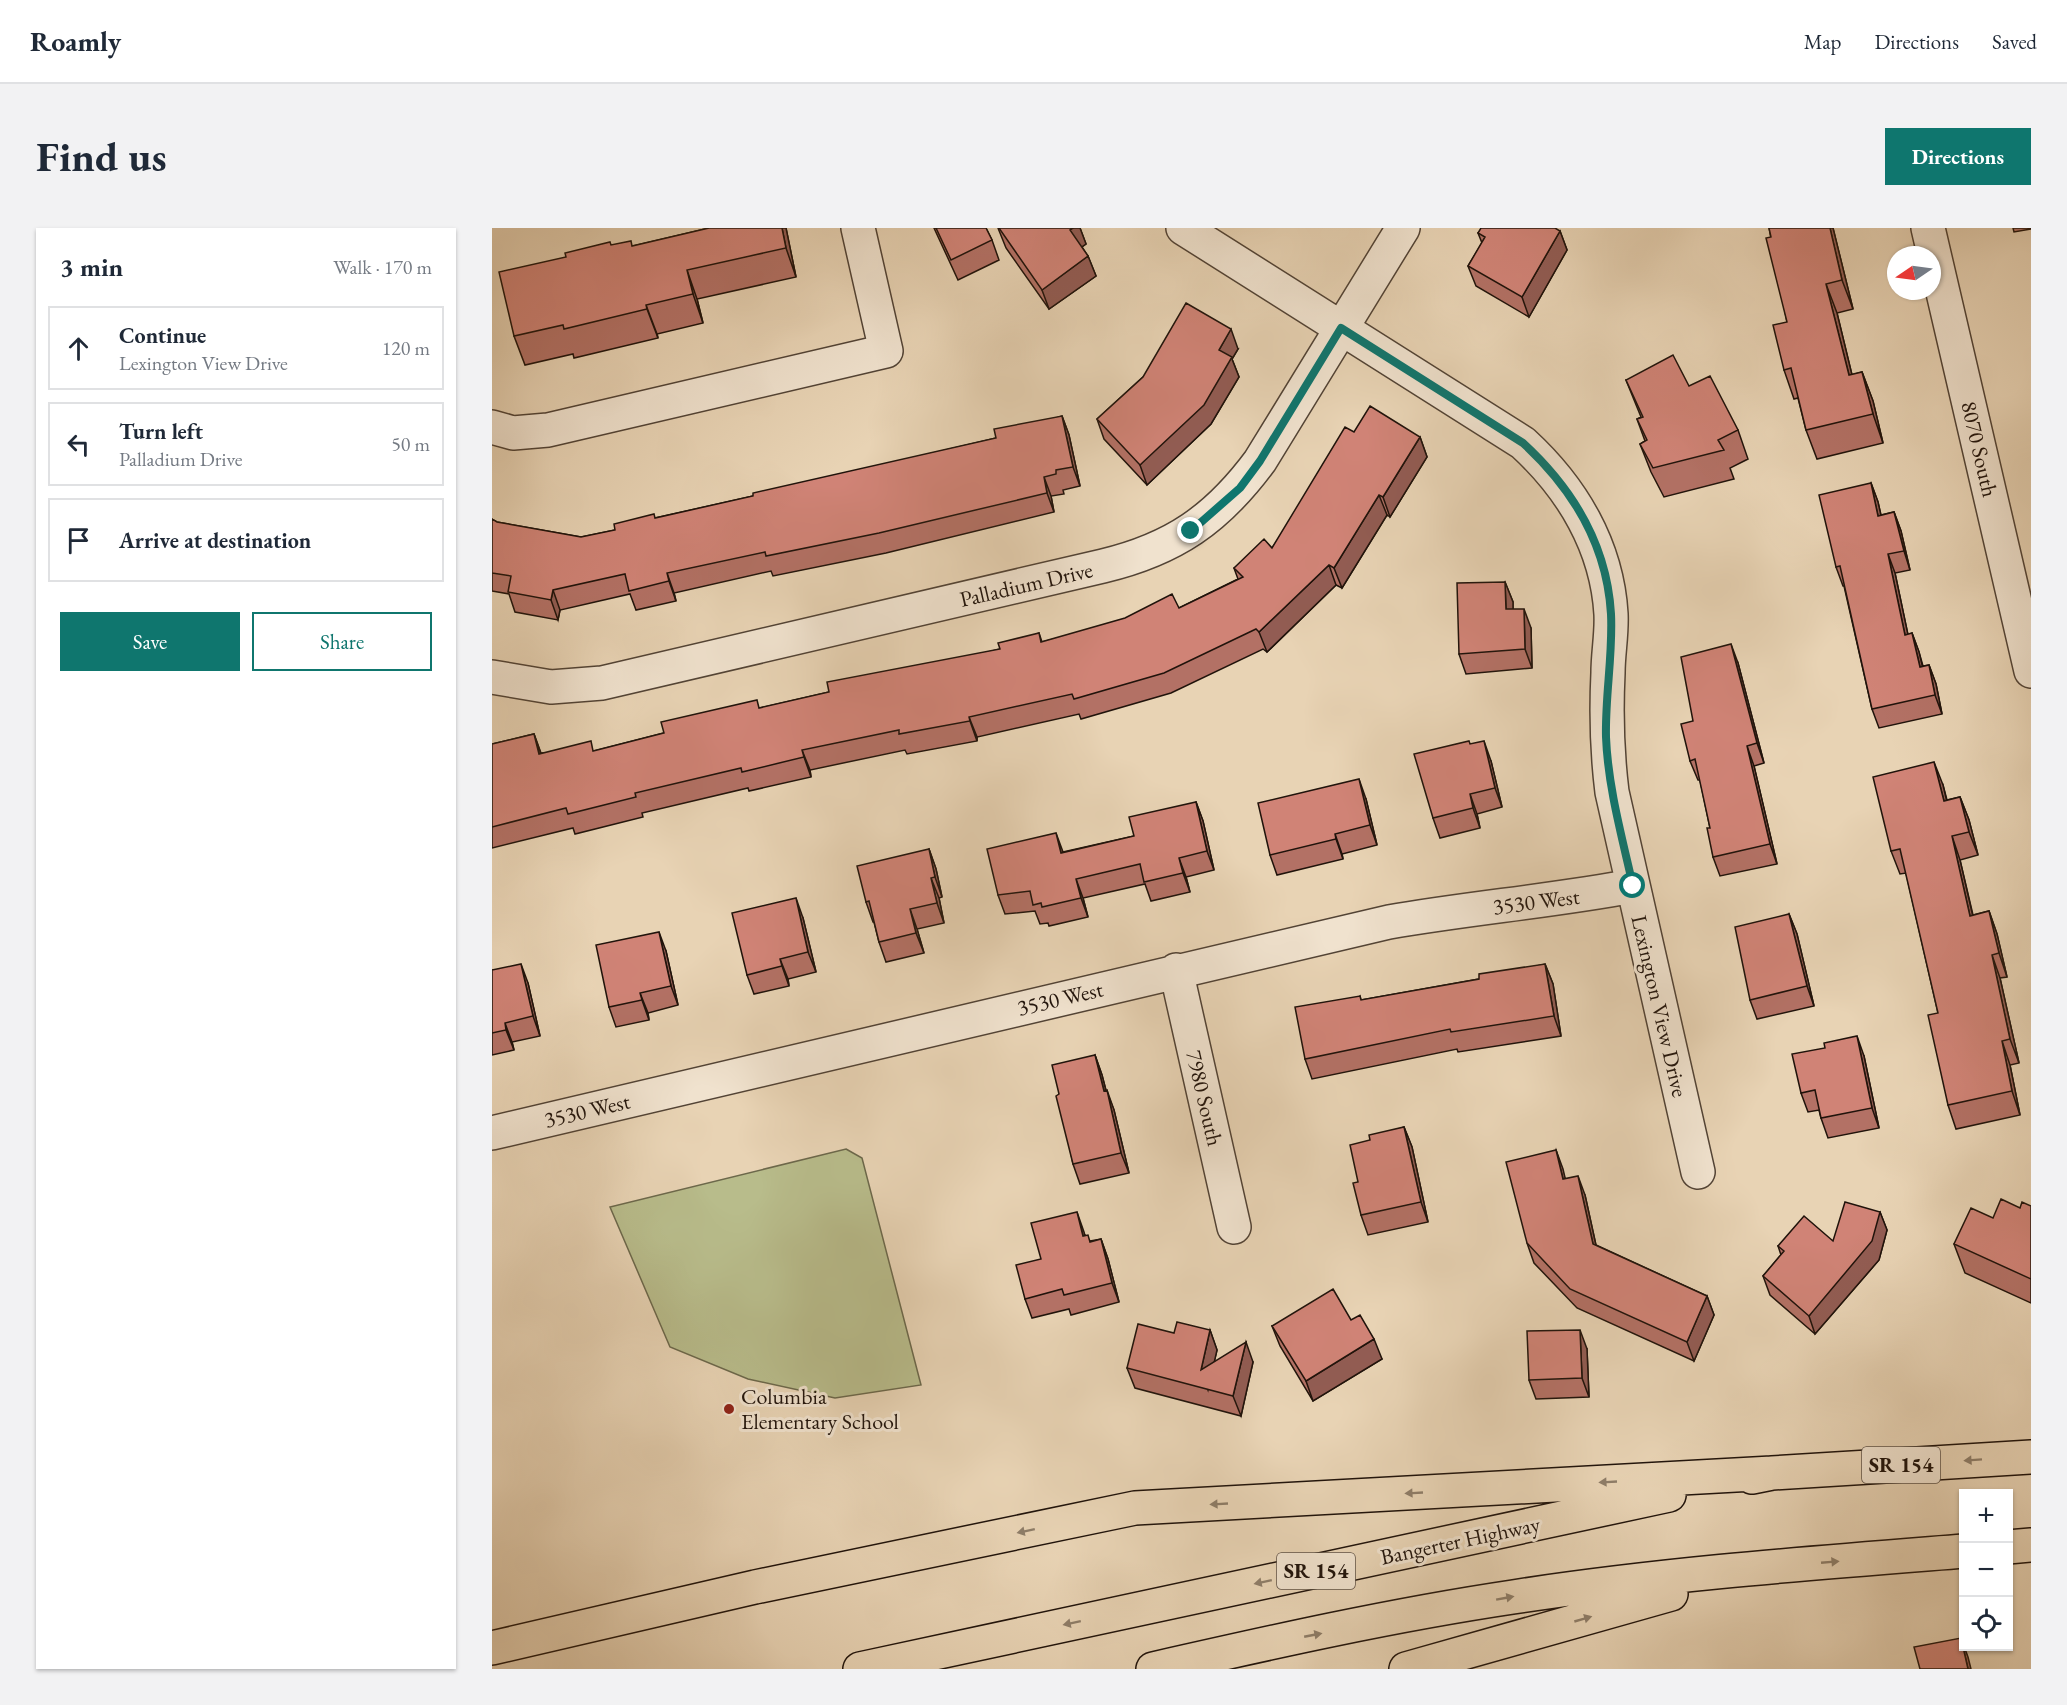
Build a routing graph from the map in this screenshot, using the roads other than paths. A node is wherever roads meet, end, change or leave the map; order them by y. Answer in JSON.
{"nodes":[{"id":1,"x":858,"y":228,"type":"edge"},
{"id":2,"x":1183,"y":228,"type":"edge"},
{"id":3,"x":1403,"y":228,"type":"edge"},
{"id":4,"x":1928,"y":228,"type":"edge"},
{"id":5,"x":1341,"y":328,"type":"junction"},
{"id":6,"x":492,"y":427,"type":"edge"},
{"id":7,"x":2031,"y":671,"type":"edge"},
{"id":8,"x":492,"y":677,"type":"edge"},
{"id":9,"x":1633,"y":886,"type":"junction"},
{"id":10,"x":1176,"y":970,"type":"junction"},
{"id":11,"x":492,"y":1133,"type":"edge"},
{"id":12,"x":1698,"y":1172,"type":"dead end"},
{"id":13,"x":1234,"y":1227,"type":"dead end"},
{"id":14,"x":2031,"y":1457,"type":"edge"},
{"id":15,"x":1772,"y":1473,"type":"junction"},
{"id":16,"x":2031,"y":1545,"type":"edge"},
{"id":17,"x":2013,"y":1547,"type":"edge"},
{"id":18,"x":1959,"y":1551,"type":"edge"},
{"id":19,"x":1771,"y":1566,"type":"junction"},
{"id":20,"x":492,"y":1648,"type":"edge"},
{"id":21,"x":860,"y":1669,"type":"edge"},
{"id":22,"x":1153,"y":1669,"type":"edge"},
{"id":23,"x":1406,"y":1669,"type":"edge"}],
"edges":[{"from":1,"to":6,"type":"street"},
{"from":2,"to":5,"type":"street","name":"Lexington View Drive"},
{"from":3,"to":5,"type":"street","name":"Palladium Drive"},
{"from":4,"to":7,"type":"street","name":"8070 South"},
{"from":5,"to":8,"type":"street","name":"Palladium Drive"},
{"from":5,"to":9,"type":"street","name":"Lexington View Drive"},
{"from":9,"to":10,"type":"street","name":"3530 West"},
{"from":9,"to":12,"type":"street","name":"Lexington View Drive"},
{"from":10,"to":11,"type":"street","name":"3530 West"},
{"from":10,"to":13,"type":"street","name":"7980 South"},
{"from":14,"to":15,"type":"highway","name":"Bangerter Highway","number":"SR 154","one_way":true},
{"from":15,"to":20,"type":"highway","one_way":true},
{"from":15,"to":21,"type":"highway","name":"Bangerter Highway","number":"SR 154","one_way":true},
{"from":16,"to":17,"type":"highway"},
{"from":19,"to":18,"type":"highway","one_way":true},
{"from":22,"to":19,"type":"highway","one_way":true},
{"from":23,"to":19,"type":"highway","one_way":true}]}
